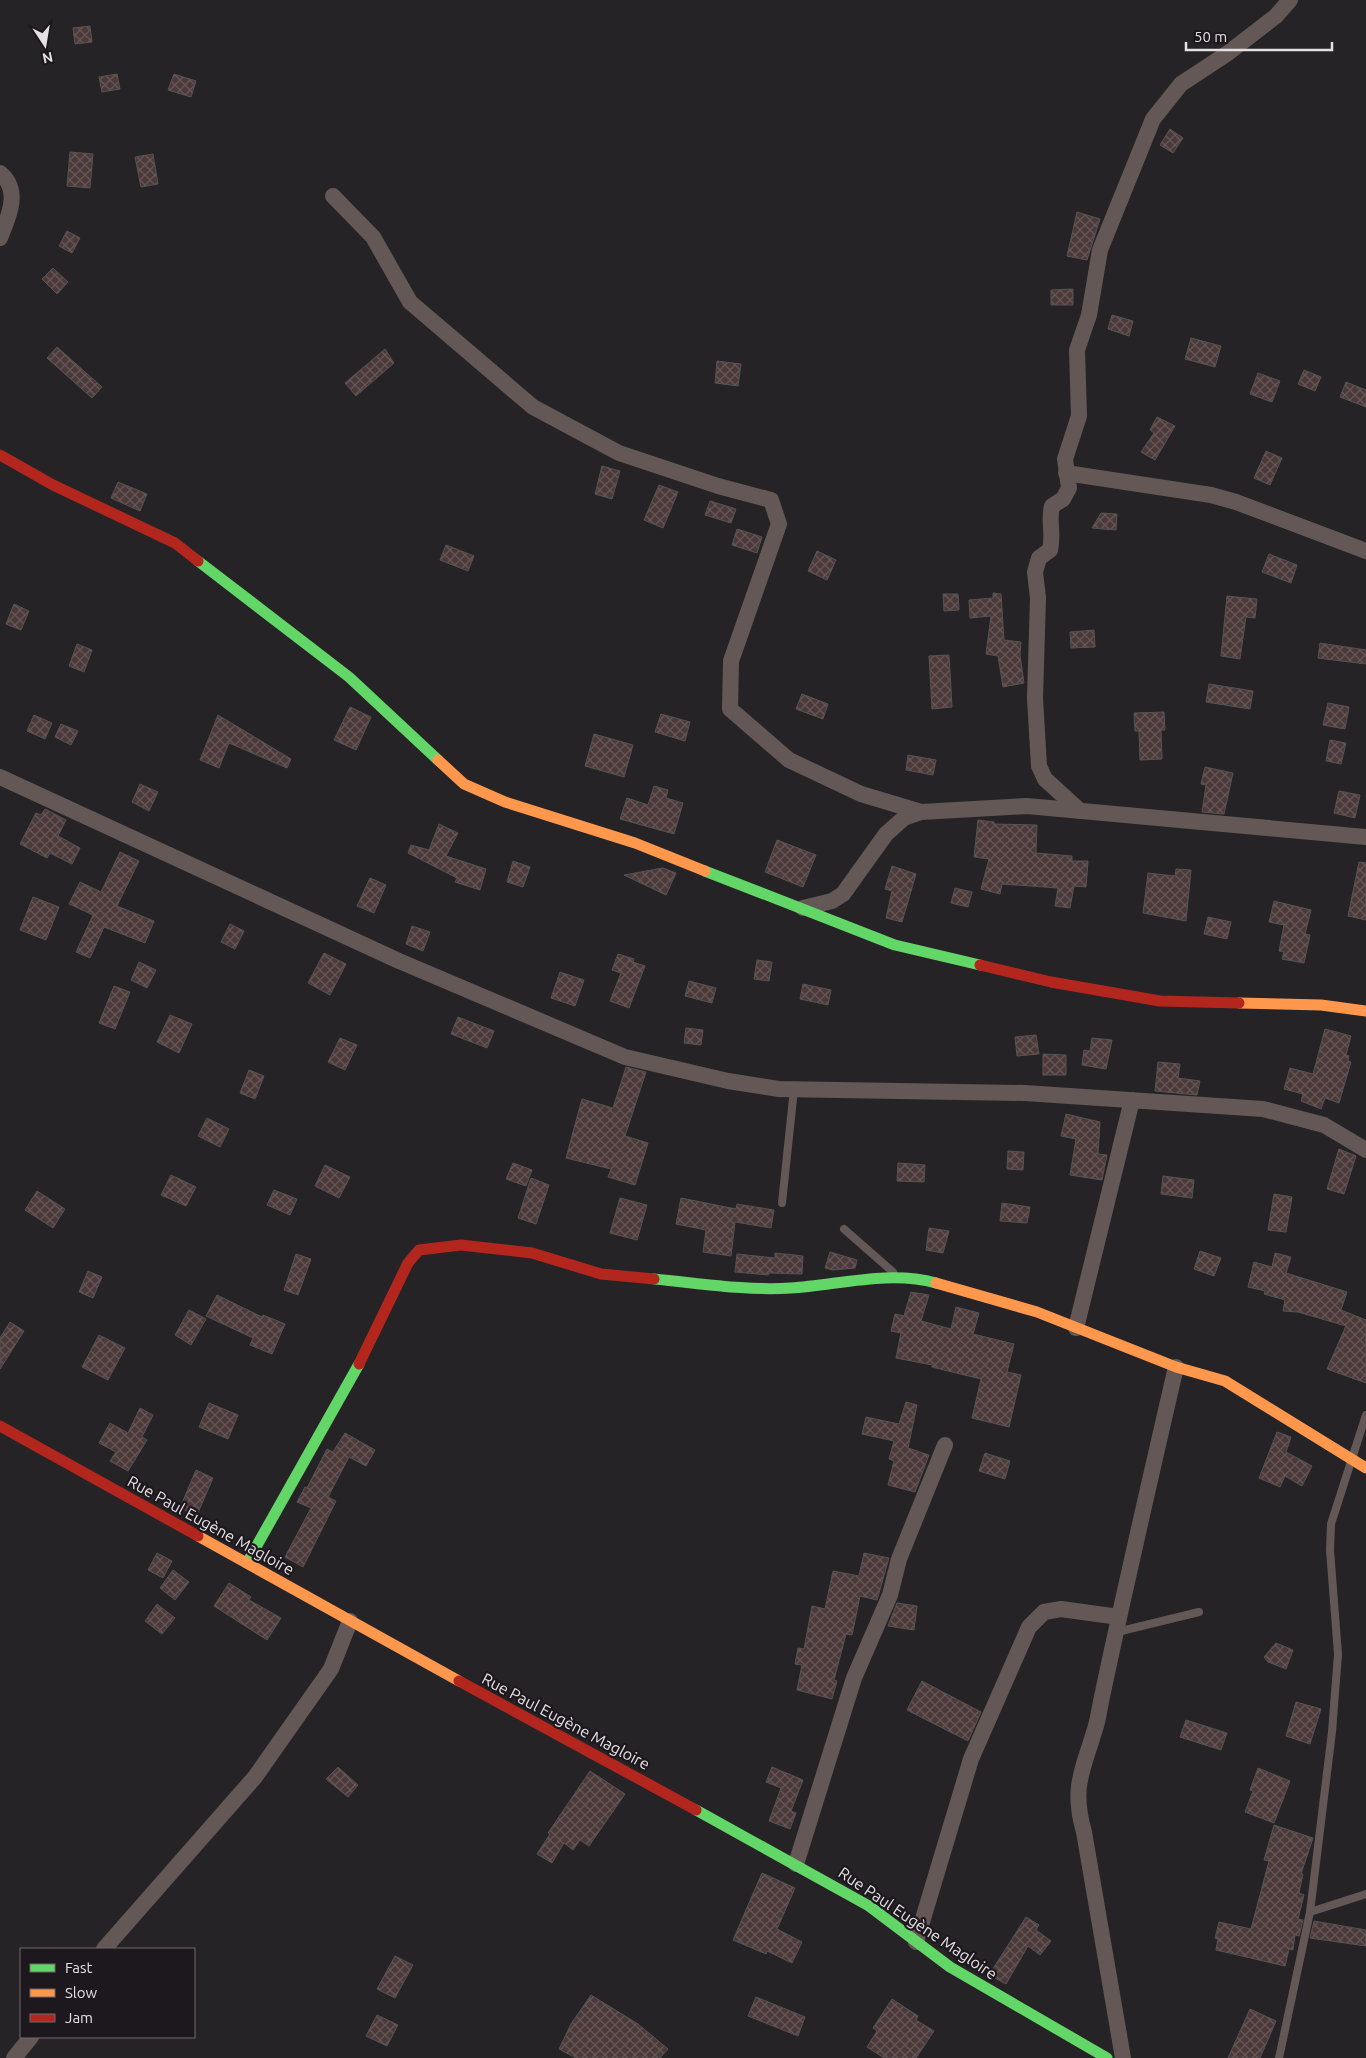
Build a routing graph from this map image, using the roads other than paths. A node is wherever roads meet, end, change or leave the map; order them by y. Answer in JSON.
{"nodes":[{"id":1,"x":1290,"y":0,"type":"edge"},
{"id":2,"x":0,"y":173,"type":"edge"},
{"id":3,"x":333,"y":196,"type":"dead end"},
{"id":4,"x":0,"y":238,"type":"edge"},
{"id":5,"x":0,"y":454,"type":"edge"},
{"id":6,"x":1066,"y":473,"type":"junction"},
{"id":7,"x":1366,"y":550,"type":"edge"},
{"id":8,"x":0,"y":777,"type":"edge"},
{"id":9,"x":1080,"y":811,"type":"junction"},
{"id":10,"x":921,"y":812,"type":"junction"},
{"id":11,"x":1366,"y":837,"type":"edge"},
{"id":12,"x":803,"y":908,"type":"junction"},
{"id":13,"x":1366,"y":1011,"type":"edge"},
{"id":14,"x":794,"y":1089,"type":"junction"},
{"id":15,"x":1132,"y":1100,"type":"junction"},
{"id":16,"x":1366,"y":1150,"type":"edge"},
{"id":17,"x":782,"y":1203,"type":"dead end"},
{"id":18,"x":844,"y":1229,"type":"dead end"},
{"id":19,"x":900,"y":1278,"type":"junction"},
{"id":20,"x":1076,"y":1328,"type":"junction"},
{"id":21,"x":1176,"y":1367,"type":"junction"},
{"id":22,"x":1366,"y":1415,"type":"edge"},
{"id":23,"x":0,"y":1426,"type":"edge"},
{"id":24,"x":945,"y":1445,"type":"dead end"},
{"id":25,"x":1351,"y":1458,"type":"junction"},
{"id":26,"x":1366,"y":1468,"type":"edge"},
{"id":27,"x":247,"y":1563,"type":"junction"},
{"id":28,"x":1200,"y":1612,"type":"dead end"},
{"id":29,"x":350,"y":1621,"type":"junction"},
{"id":30,"x":1117,"y":1625,"type":"junction"},
{"id":31,"x":796,"y":1864,"type":"junction"},
{"id":32,"x":1366,"y":1894,"type":"edge"},
{"id":33,"x":1310,"y":1912,"type":"junction"},
{"id":34,"x":916,"y":1942,"type":"junction"},
{"id":35,"x":105,"y":1948,"type":"edge"},
{"id":36,"x":30,"y":2038,"type":"edge"},
{"id":37,"x":14,"y":2058,"type":"edge"},
{"id":38,"x":1107,"y":2058,"type":"edge"},
{"id":39,"x":1123,"y":2058,"type":"edge"},
{"id":40,"x":1280,"y":2058,"type":"edge"}],
"edges":[{"from":1,"to":6,"type":"street"},
{"from":2,"to":4,"type":"street"},
{"from":3,"to":10,"type":"street"},
{"from":5,"to":12,"type":"street"},
{"from":6,"to":7,"type":"street"},
{"from":6,"to":9,"type":"street"},
{"from":8,"to":14,"type":"street"},
{"from":9,"to":10,"type":"street"},
{"from":9,"to":11,"type":"street"},
{"from":10,"to":12,"type":"street"},
{"from":12,"to":13,"type":"street"},
{"from":14,"to":15,"type":"street"},
{"from":14,"to":17,"type":"lane"},
{"from":15,"to":16,"type":"street"},
{"from":15,"to":20,"type":"street"},
{"from":18,"to":19,"type":"lane"},
{"from":19,"to":20,"type":"street"},
{"from":19,"to":27,"type":"street"},
{"from":20,"to":21,"type":"street"},
{"from":21,"to":25,"type":"street"},
{"from":21,"to":30,"type":"street"},
{"from":22,"to":25,"type":"lane"},
{"from":23,"to":27,"type":"street","name":"Rue Paul Eugène Magloire"},
{"from":24,"to":31,"type":"street"},
{"from":25,"to":26,"type":"street"},
{"from":25,"to":33,"type":"lane"},
{"from":27,"to":29,"type":"street","name":"Rue Paul Eugène Magloire"},
{"from":28,"to":30,"type":"lane"},
{"from":29,"to":31,"type":"street","name":"Rue Paul Eugène Magloire"},
{"from":29,"to":35,"type":"street"},
{"from":30,"to":34,"type":"street"},
{"from":30,"to":39,"type":"street"},
{"from":31,"to":34,"type":"street","name":"Rue Paul Eugène Magloire"},
{"from":32,"to":33,"type":"lane"},
{"from":33,"to":40,"type":"lane"},
{"from":34,"to":38,"type":"street","name":"Rue Paul Eugène Magloire"},
{"from":36,"to":37,"type":"street"}]}
